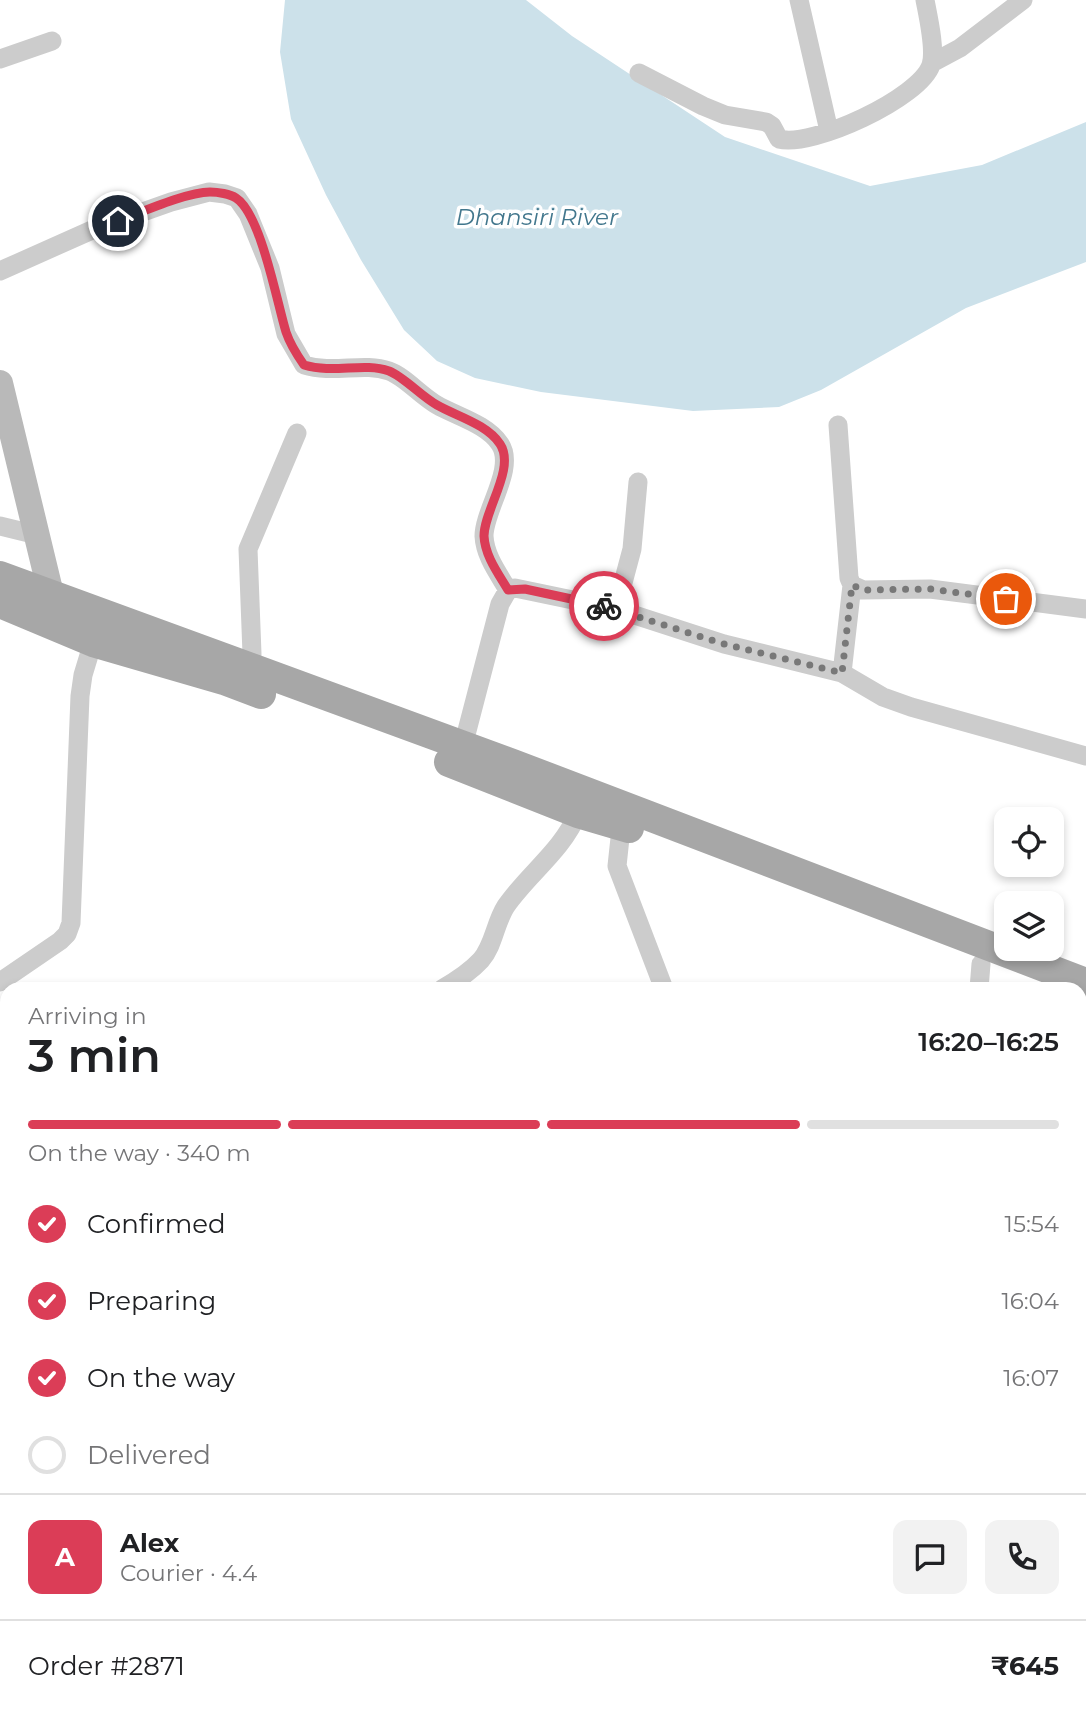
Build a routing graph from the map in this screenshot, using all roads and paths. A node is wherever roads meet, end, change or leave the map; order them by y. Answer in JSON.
{"nodes":[{"id":1,"x":799,"y":0,"type":"edge"},
{"id":2,"x":925,"y":0,"type":"edge"},
{"id":3,"x":1023,"y":0,"type":"edge"},
{"id":4,"x":51,"y":41,"type":"dead end"},
{"id":5,"x":0,"y":59,"type":"edge"},
{"id":6,"x":932,"y":64,"type":"junction"},
{"id":7,"x":639,"y":73,"type":"dead end"},
{"id":8,"x":830,"y":131,"type":"junction"},
{"id":9,"x":0,"y":271,"type":"edge"},
{"id":10,"x":0,"y":383,"type":"edge"},
{"id":11,"x":838,"y":425,"type":"dead end"},
{"id":12,"x":297,"y":433,"type":"dead end"},
{"id":13,"x":638,"y":482,"type":"dead end"},
{"id":14,"x":0,"y":526,"type":"edge"},
{"id":15,"x":37,"y":535,"type":"junction"},
{"id":16,"x":0,"y":576,"type":"edge"},
{"id":17,"x":852,"y":585,"type":"junction"},
{"id":18,"x":508,"y":590,"type":"junction"},
{"id":19,"x":51,"y":594,"type":"junction"},
{"id":20,"x":0,"y":603,"type":"edge"},
{"id":21,"x":616,"y":609,"type":"junction"},
{"id":22,"x":1086,"y":609,"type":"edge"},
{"id":23,"x":93,"y":642,"type":"junction"},
{"id":24,"x":248,"y":667,"type":"junction"},
{"id":25,"x":842,"y":673,"type":"junction"},
{"id":26,"x":463,"y":746,"type":"junction"},
{"id":27,"x":1086,"y":756,"type":"edge"},
{"id":28,"x":578,"y":813,"type":"junction"},
{"id":29,"x":624,"y":826,"type":"junction"},
{"id":30,"x":980,"y":976,"type":"edge"},
{"id":31,"x":0,"y":982,"type":"edge"},
{"id":32,"x":454,"y":982,"type":"edge"},
{"id":33,"x":661,"y":982,"type":"edge"},
{"id":34,"x":1010,"y":982,"type":"edge"},
{"id":35,"x":1083,"y":982,"type":"edge"}],
"edges":[{"from":1,"to":8,"type":"street"},
{"from":2,"to":6,"type":"street"},
{"from":3,"to":6,"type":"street"},
{"from":4,"to":5,"type":"street"},
{"from":6,"to":8,"type":"street"},
{"from":7,"to":8,"type":"street"},
{"from":9,"to":18,"type":"street"},
{"from":10,"to":15,"type":"street"},
{"from":11,"to":17,"type":"street"},
{"from":12,"to":24,"type":"street"},
{"from":13,"to":21,"type":"street"},
{"from":14,"to":15,"type":"street"},
{"from":15,"to":19,"type":"street"},
{"from":16,"to":19,"type":"main road"},
{"from":17,"to":22,"type":"street"},
{"from":17,"to":25,"type":"street"},
{"from":18,"to":21,"type":"street"},
{"from":18,"to":26,"type":"street"},
{"from":19,"to":24,"type":"main road"},
{"from":20,"to":23,"type":"main road"},
{"from":21,"to":25,"type":"street"},
{"from":23,"to":28,"type":"main road"},
{"from":23,"to":31,"type":"street"},
{"from":24,"to":26,"type":"main road"},
{"from":25,"to":27,"type":"street"},
{"from":26,"to":35,"type":"main road"},
{"from":28,"to":29,"type":"main road"},
{"from":28,"to":32,"type":"street"},
{"from":29,"to":30,"type":"main road"},
{"from":29,"to":33,"type":"street"},
{"from":30,"to":34,"type":"main road"}]}
